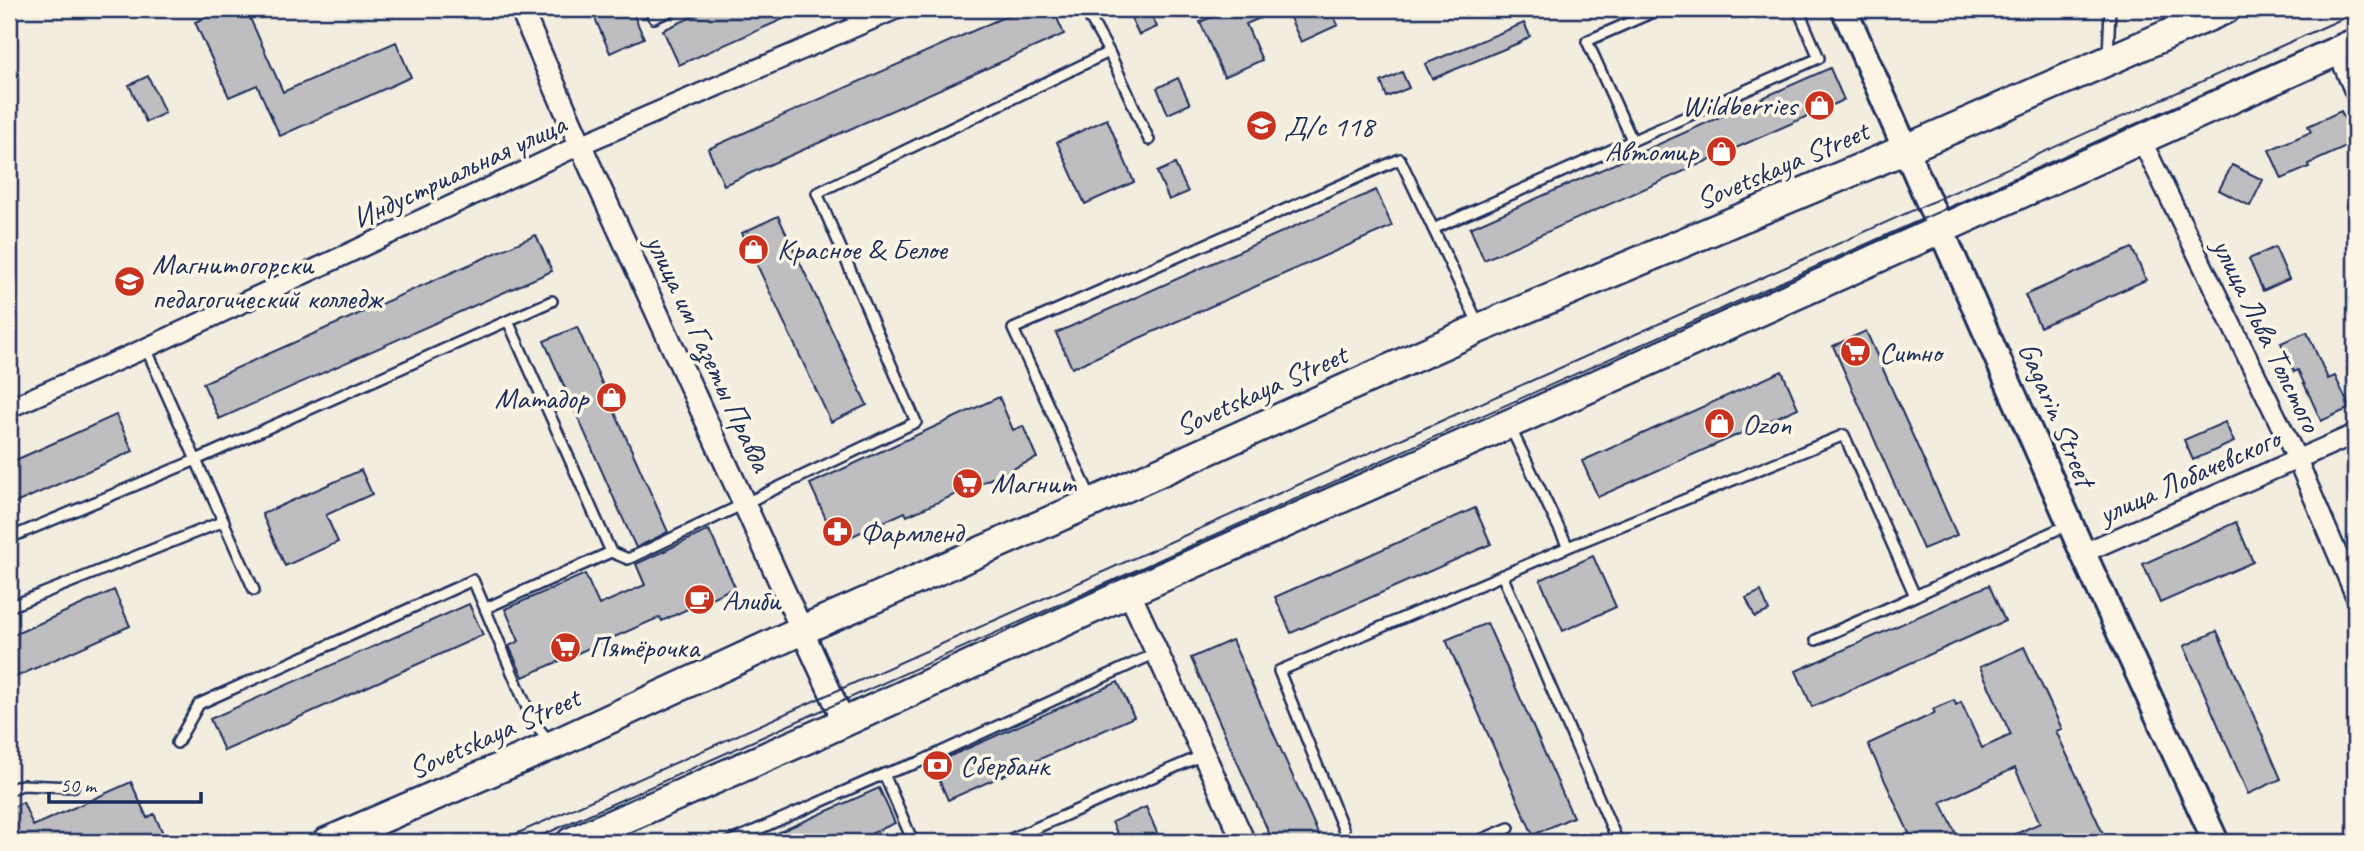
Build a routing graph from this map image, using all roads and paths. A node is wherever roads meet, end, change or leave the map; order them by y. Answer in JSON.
{"nodes":[{"id":1,"x":521,"y":9,"type":"edge"},
{"id":2,"x":649,"y":9,"type":"edge"},
{"id":3,"x":674,"y":9,"type":"edge"},
{"id":4,"x":848,"y":9,"type":"edge"},
{"id":5,"x":897,"y":9,"type":"edge"},
{"id":6,"x":1085,"y":9,"type":"edge"},
{"id":7,"x":1660,"y":9,"type":"edge"},
{"id":8,"x":1798,"y":9,"type":"edge"},
{"id":9,"x":1844,"y":9,"type":"edge"},
{"id":10,"x":2110,"y":9,"type":"edge"},
{"id":11,"x":2226,"y":9,"type":"edge"},
{"id":12,"x":856,"y":26,"type":"junction"},
{"id":13,"x":2346,"y":47,"type":"edge"},
{"id":14,"x":1109,"y":52,"type":"junction"},
{"id":15,"x":2108,"y":61,"type":"junction"},
{"id":16,"x":2355,"y":93,"type":"edge"},
{"id":17,"x":2141,"y":139,"type":"junction"},
{"id":18,"x":1149,"y":140,"type":"dead end"},
{"id":19,"x":1632,"y":140,"type":"junction"},
{"id":20,"x":580,"y":145,"type":"junction"},
{"id":21,"x":1906,"y":149,"type":"junction"},
{"id":22,"x":1433,"y":229,"type":"junction"},
{"id":23,"x":1942,"y":229,"type":"junction"},
{"id":24,"x":552,"y":301,"type":"dead end"},
{"id":25,"x":508,"y":321,"type":"junction"},
{"id":26,"x":1480,"y":328,"type":"junction"},
{"id":27,"x":146,"y":348,"type":"junction"},
{"id":28,"x":9,"y":408,"type":"edge"},
{"id":29,"x":1509,"y":424,"type":"junction"},
{"id":30,"x":2355,"y":434,"type":"edge"},
{"id":31,"x":2297,"y":459,"type":"junction"},
{"id":32,"x":196,"y":460,"type":"junction"},
{"id":33,"x":746,"y":502,"type":"junction"},
{"id":34,"x":1093,"y":502,"type":"junction"},
{"id":35,"x":223,"y":521,"type":"junction"},
{"id":36,"x":2070,"y":524,"type":"junction"},
{"id":37,"x":9,"y":538,"type":"edge"},
{"id":38,"x":1568,"y":547,"type":"junction"},
{"id":39,"x":611,"y":552,"type":"junction"},
{"id":40,"x":2083,"y":554,"type":"junction"},
{"id":41,"x":1502,"y":575,"type":"junction"},
{"id":42,"x":254,"y":590,"type":"dead end"},
{"id":43,"x":1129,"y":592,"type":"junction"},
{"id":44,"x":2355,"y":595,"type":"edge"},
{"id":45,"x":1915,"y":596,"type":"junction"},
{"id":46,"x":9,"y":607,"type":"edge"},
{"id":47,"x":486,"y":608,"type":"junction"},
{"id":48,"x":802,"y":630,"type":"junction"},
{"id":49,"x":1816,"y":640,"type":"dead end"},
{"id":50,"x":1157,"y":653,"type":"junction"},
{"id":51,"x":844,"y":722,"type":"junction"},
{"id":52,"x":177,"y":743,"type":"dead end"},
{"id":53,"x":553,"y":745,"type":"junction"},
{"id":54,"x":1203,"y":755,"type":"junction"},
{"id":55,"x":884,"y":774,"type":"junction"},
{"id":56,"x":74,"y":787,"type":"dead end"},
{"id":57,"x":9,"y":790,"type":"edge"},
{"id":58,"x":1509,"y":828,"type":"dead end"},
{"id":59,"x":327,"y":842,"type":"edge"},
{"id":60,"x":573,"y":842,"type":"edge"},
{"id":61,"x":729,"y":842,"type":"edge"},
{"id":62,"x":913,"y":842,"type":"edge"},
{"id":63,"x":1004,"y":842,"type":"edge"},
{"id":64,"x":1244,"y":842,"type":"edge"},
{"id":65,"x":1342,"y":842,"type":"edge"},
{"id":66,"x":1476,"y":842,"type":"edge"},
{"id":67,"x":1618,"y":842,"type":"edge"},
{"id":68,"x":2216,"y":842,"type":"edge"}],
"edges":[{"from":1,"to":20,"type":"street","name":"улица им Газеты Правда"},
{"from":2,"to":3,"type":"lane"},
{"from":4,"to":12,"type":"lane"},
{"from":5,"to":12,"type":"street","name":"Индустриальная улица"},
{"from":6,"to":14,"type":"lane"},
{"from":7,"to":19,"type":"lane"},
{"from":8,"to":19,"type":"lane"},
{"from":9,"to":21,"type":"main road","name":"Gagarin Street"},
{"from":10,"to":15,"type":"lane"},
{"from":11,"to":15,"type":"main road","name":"Sovetskaya Street"},
{"from":12,"to":20,"type":"street","name":"Индустриальная улица"},
{"from":13,"to":16,"type":"street"},
{"from":13,"to":17,"type":"main road"},
{"from":14,"to":18,"type":"lane"},
{"from":14,"to":33,"type":"lane"},
{"from":15,"to":21,"type":"main road","name":"Sovetskaya Street"},
{"from":17,"to":23,"type":"main road"},
{"from":17,"to":31,"type":"street","name":"улица Льва Толстого"},
{"from":19,"to":22,"type":"lane"},
{"from":20,"to":27,"type":"street","name":"Индустриальная улица"},
{"from":20,"to":33,"type":"street","name":"улица им Газеты Правда"},
{"from":21,"to":23,"type":"main road","name":"Gagarin Street"},
{"from":21,"to":26,"type":"main road","name":"Sovetskaya Street"},
{"from":22,"to":26,"type":"lane"},
{"from":22,"to":34,"type":"lane"},
{"from":23,"to":29,"type":"main road"},
{"from":23,"to":36,"type":"main road","name":"Gagarin Street"},
{"from":24,"to":25,"type":"lane"},
{"from":25,"to":32,"type":"lane"},
{"from":25,"to":39,"type":"lane"},
{"from":26,"to":34,"type":"main road","name":"Sovetskaya Street"},
{"from":27,"to":28,"type":"street","name":"Индустриальная улица"},
{"from":27,"to":32,"type":"lane"},
{"from":29,"to":38,"type":"lane"},
{"from":29,"to":43,"type":"main road"},
{"from":30,"to":31,"type":"street","name":"улица Лобачевского"},
{"from":31,"to":40,"type":"street","name":"улица Лобачевского"},
{"from":31,"to":44,"type":"street","name":"улица Льва Толстого"},
{"from":32,"to":35,"type":"lane"},
{"from":32,"to":37,"type":"lane"},
{"from":33,"to":39,"type":"lane"},
{"from":33,"to":48,"type":"street","name":"улица им Газеты Правда"},
{"from":34,"to":48,"type":"main road","name":"Sovetskaya Street"},
{"from":35,"to":42,"type":"lane"},
{"from":35,"to":46,"type":"lane"},
{"from":36,"to":40,"type":"main road","name":"Gagarin Street"},
{"from":36,"to":45,"type":"lane"},
{"from":38,"to":41,"type":"lane"},
{"from":38,"to":45,"type":"lane"},
{"from":39,"to":47,"type":"lane"},
{"from":40,"to":68,"type":"main road","name":"Gagarin Street"},
{"from":41,"to":65,"type":"lane"},
{"from":41,"to":67,"type":"lane"},
{"from":43,"to":50,"type":"street"},
{"from":43,"to":51,"type":"main road"},
{"from":45,"to":49,"type":"lane"},
{"from":47,"to":52,"type":"lane"},
{"from":47,"to":53,"type":"lane"},
{"from":48,"to":51,"type":"street","name":"улица им Газеты Правда"},
{"from":48,"to":53,"type":"main road","name":"Sovetskaya Street"},
{"from":50,"to":54,"type":"street"},
{"from":50,"to":55,"type":"lane"},
{"from":51,"to":60,"type":"main road"},
{"from":53,"to":59,"type":"main road","name":"Sovetskaya Street"},
{"from":54,"to":63,"type":"lane"},
{"from":54,"to":64,"type":"street"},
{"from":55,"to":61,"type":"lane"},
{"from":55,"to":62,"type":"lane"},
{"from":56,"to":57,"type":"lane"},
{"from":58,"to":66,"type":"lane"}]}
